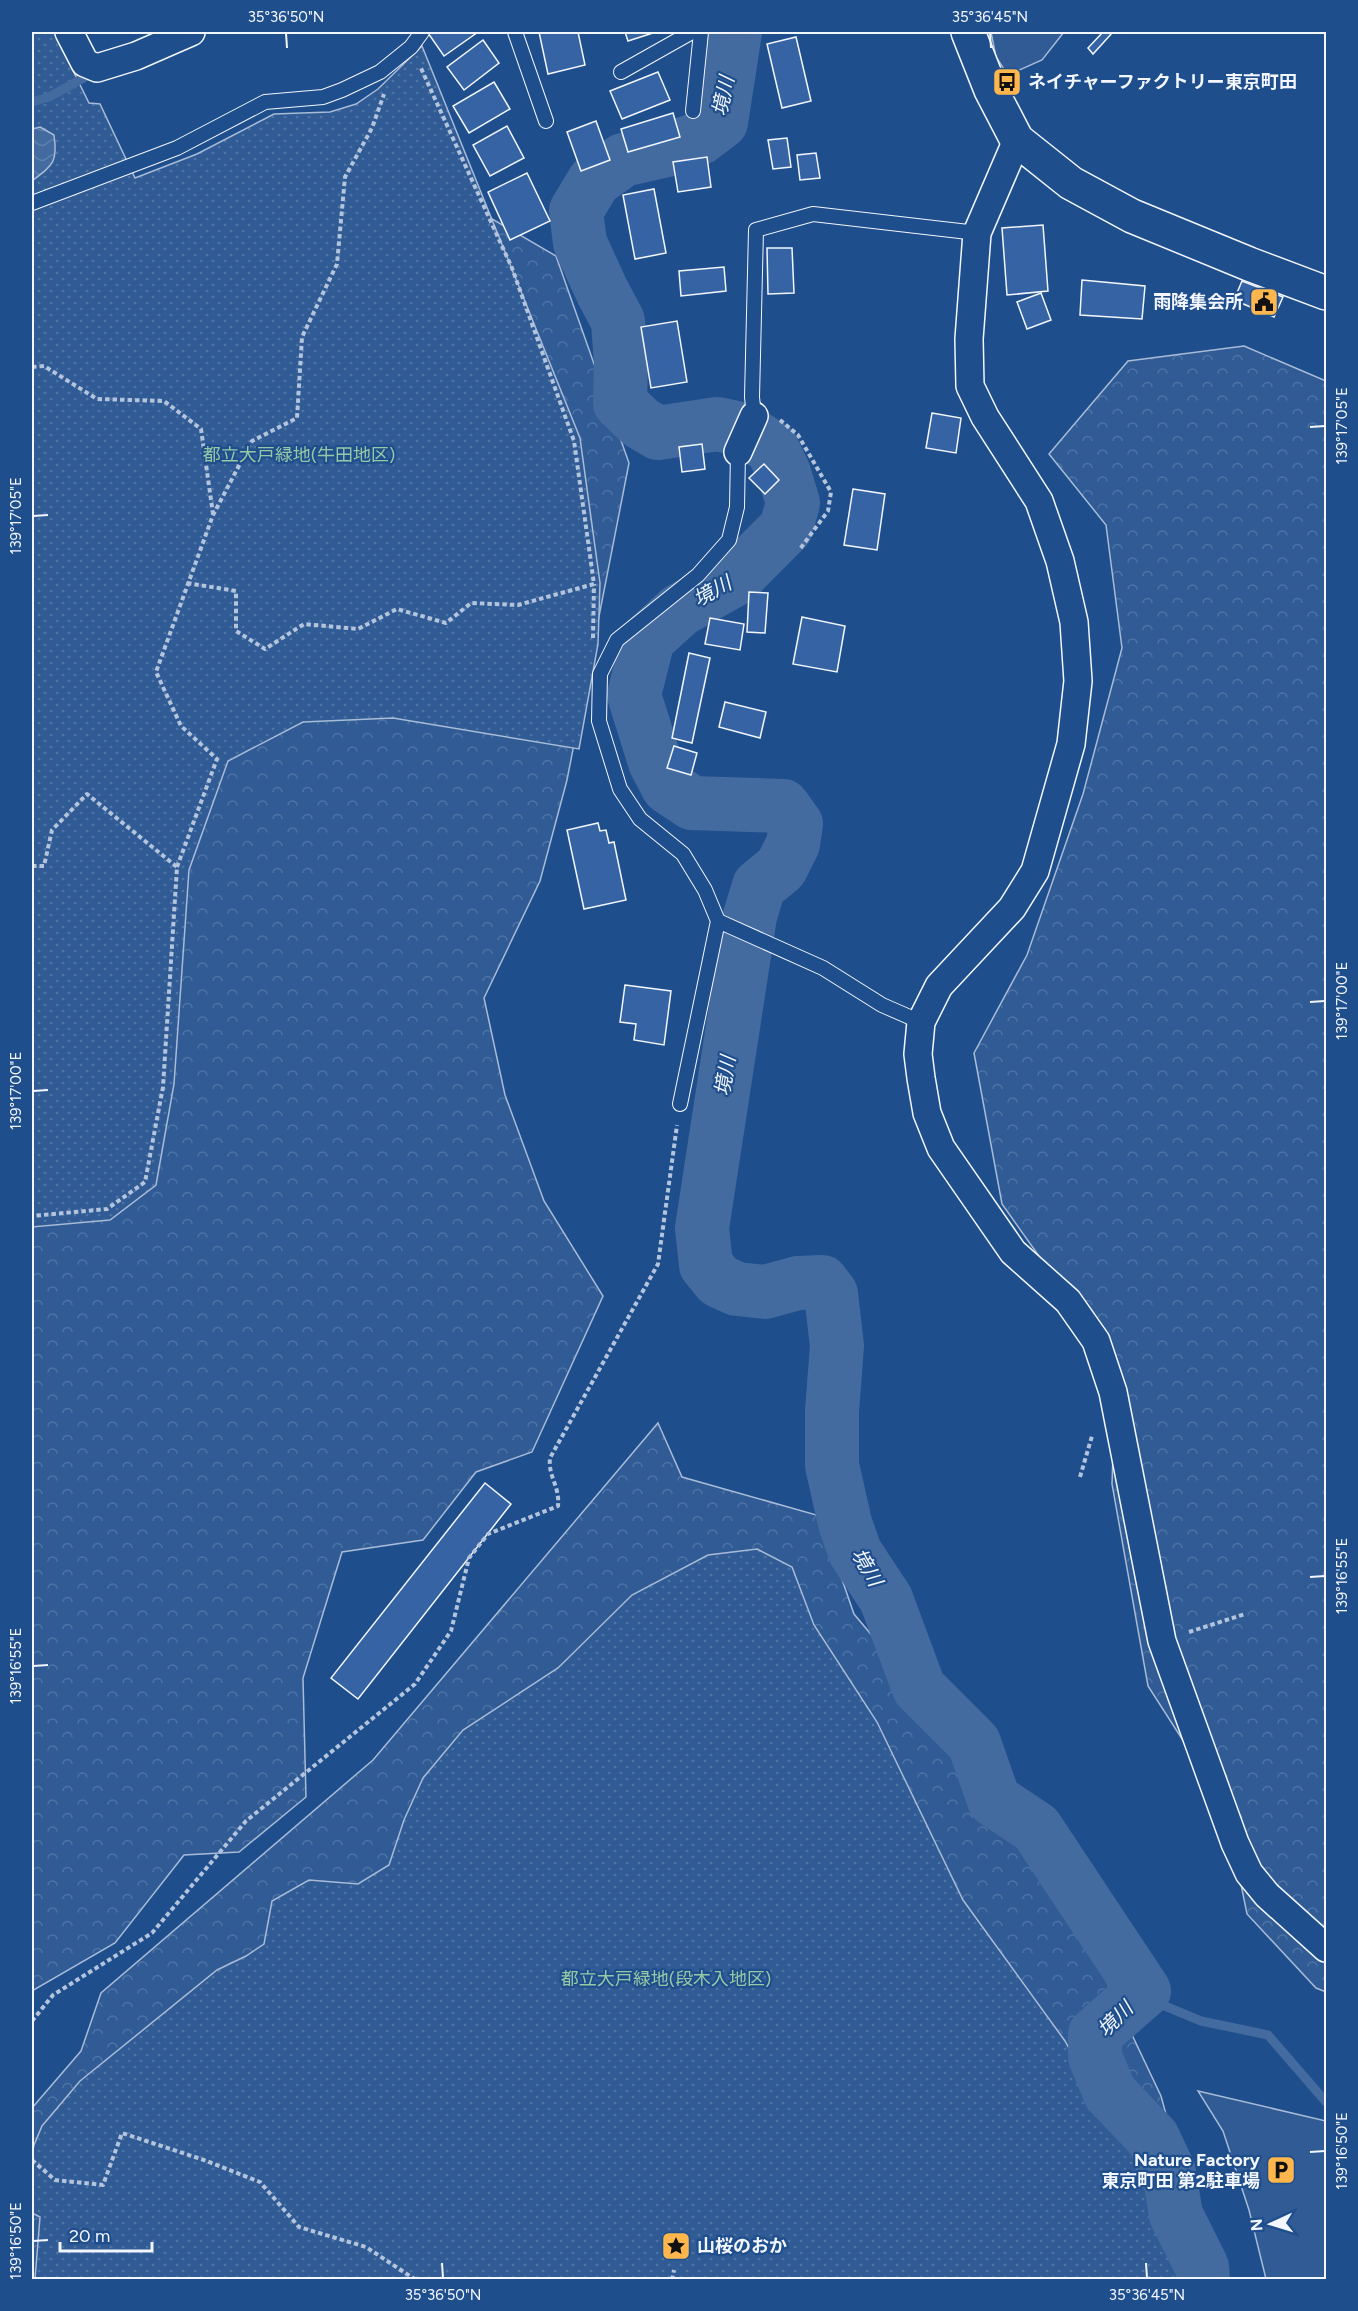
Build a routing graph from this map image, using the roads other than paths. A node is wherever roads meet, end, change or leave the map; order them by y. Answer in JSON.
{"nodes":[{"id":1,"x":69,"y":32,"type":"edge"},
{"id":2,"x":191,"y":32,"type":"edge"},
{"id":3,"x":422,"y":32,"type":"edge"},
{"id":4,"x":515,"y":32,"type":"edge"},
{"id":5,"x":692,"y":32,"type":"edge"},
{"id":6,"x":701,"y":32,"type":"edge"},
{"id":7,"x":968,"y":32,"type":"edge"},
{"id":8,"x":621,"y":72,"type":"dead end"},
{"id":9,"x":693,"y":111,"type":"dead end"},
{"id":10,"x":546,"y":121,"type":"dead end"},
{"id":11,"x":1017,"y":140,"type":"junction"},
{"id":12,"x":32,"y":203,"type":"edge"},
{"id":13,"x":977,"y":233,"type":"junction"},
{"id":14,"x":1326,"y":293,"type":"edge"},
{"id":15,"x":753,"y":407,"type":"joint"},
{"id":16,"x":738,"y":452,"type":"joint"},
{"id":17,"x":722,"y":923,"type":"junction"},
{"id":18,"x":921,"y":1022,"type":"junction"},
{"id":19,"x":680,"y":1104,"type":"road end"},
{"id":20,"x":1326,"y":1948,"type":"edge"}],
"edges":[{"from":1,"to":2,"type":"street"},
{"from":3,"to":12,"type":"lane"},
{"from":4,"to":10,"type":"lane"},
{"from":5,"to":8,"type":"lane"},
{"from":6,"to":9,"type":"lane"},
{"from":7,"to":11,"type":"street"},
{"from":11,"to":13,"type":"street"},
{"from":11,"to":14,"type":"street"},
{"from":13,"to":15,"type":"lane"},
{"from":13,"to":18,"type":"street"},
{"from":15,"to":16,"type":"street"},
{"from":16,"to":17,"type":"lane"},
{"from":17,"to":18,"type":"lane"},
{"from":17,"to":19,"type":"lane"},
{"from":18,"to":20,"type":"street"}]}
